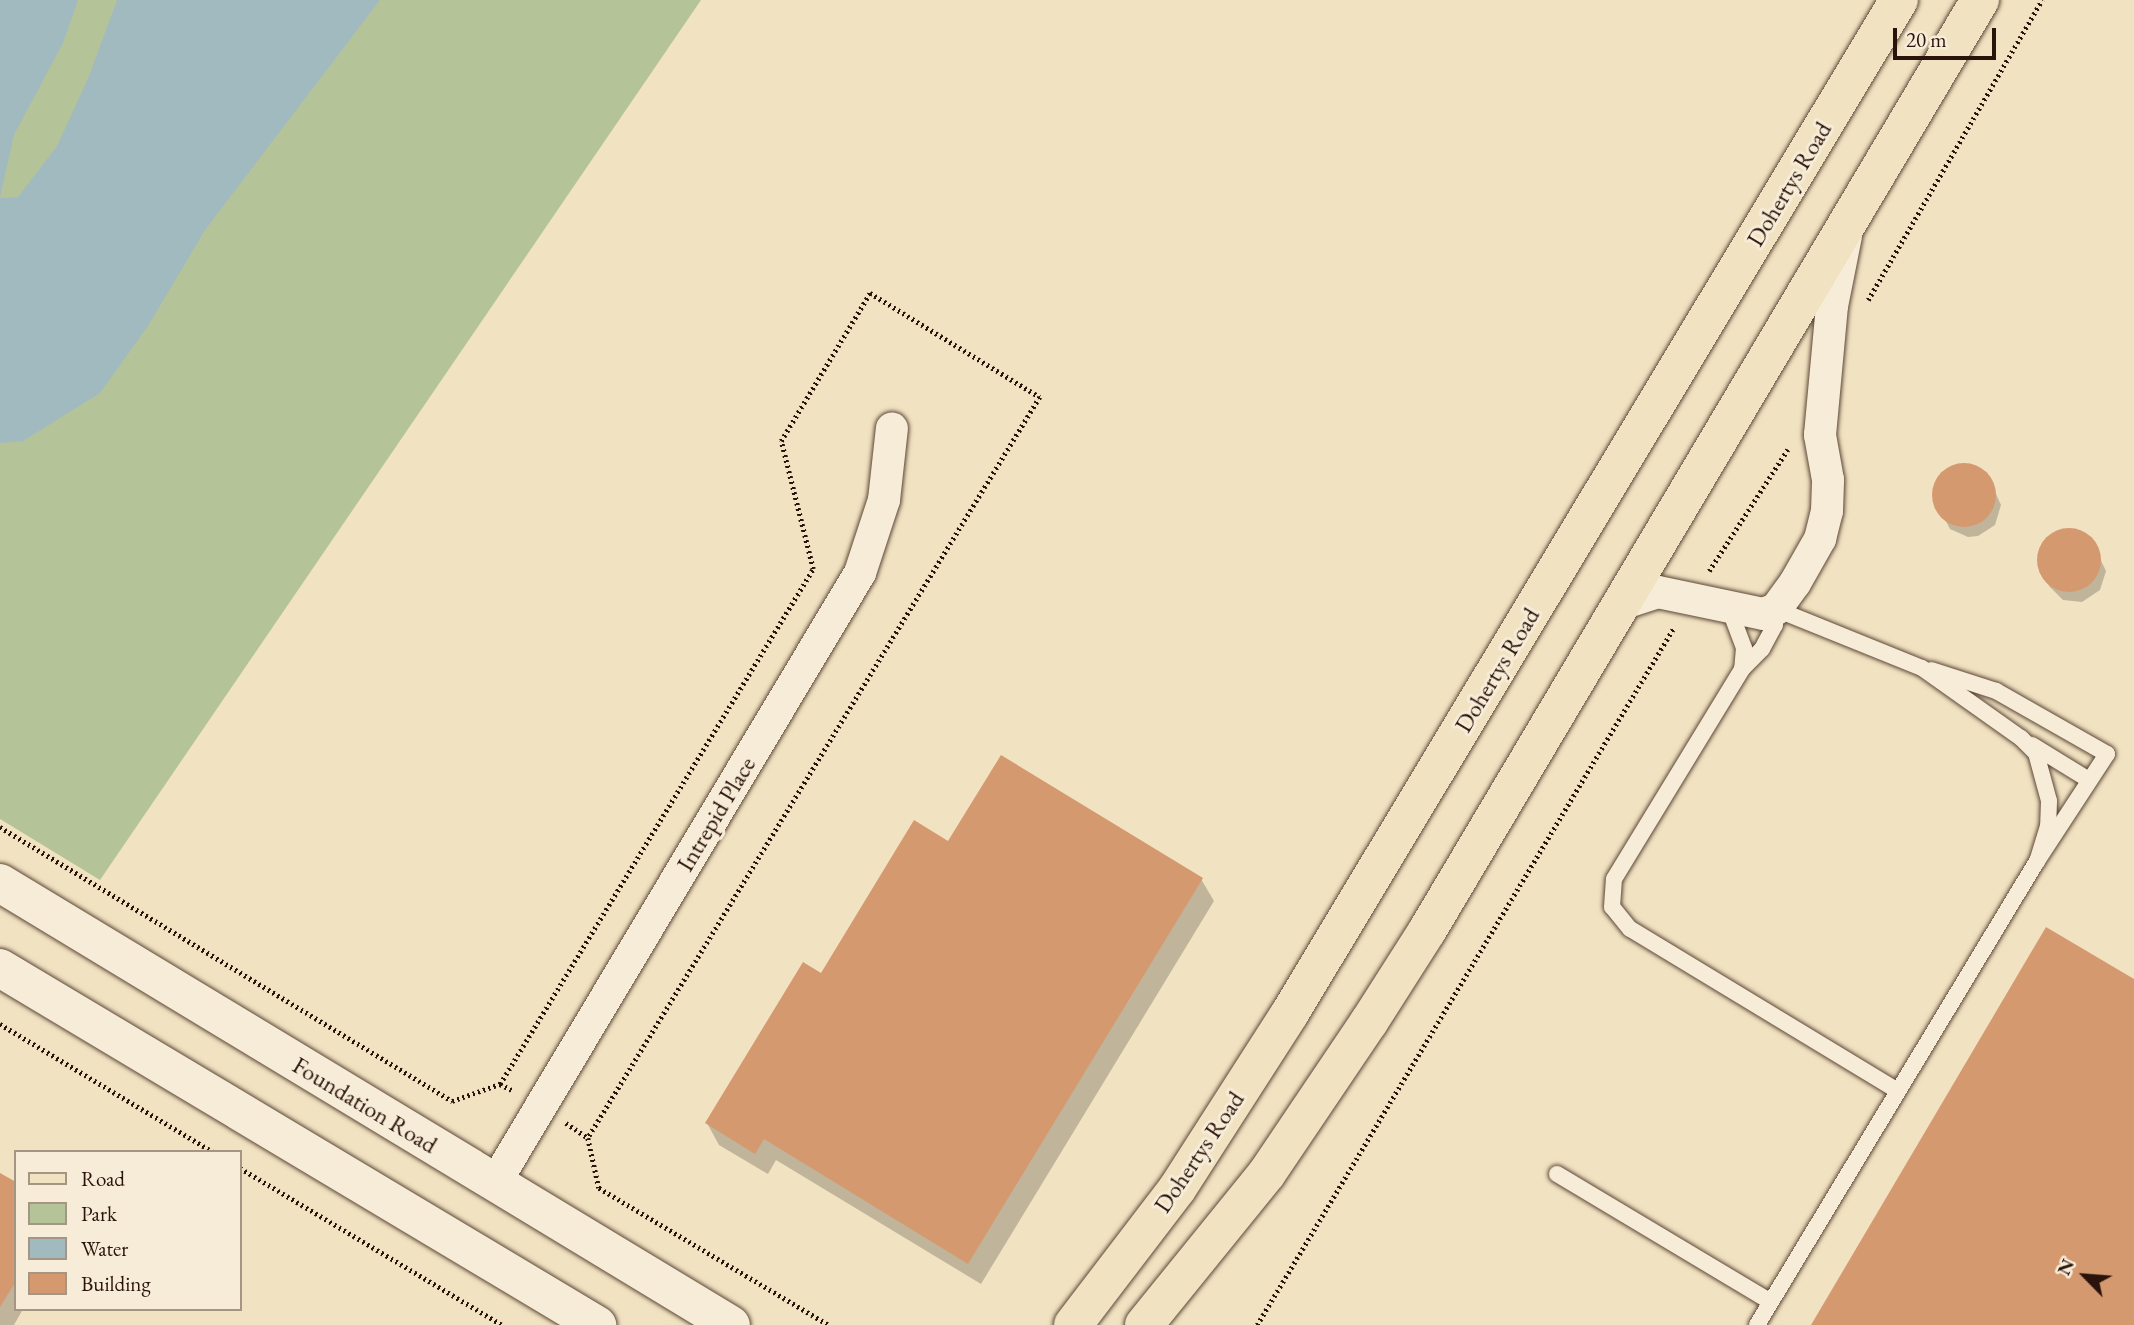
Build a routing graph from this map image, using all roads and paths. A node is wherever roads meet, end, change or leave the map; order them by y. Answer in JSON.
{"nodes":[{"id":1,"x":1899,"y":0,"type":"edge"},
{"id":2,"x":1980,"y":0,"type":"edge"},
{"id":3,"x":2042,"y":0,"type":"edge"},
{"id":4,"x":1850,"y":218,"type":"junction"},
{"id":5,"x":1862,"y":310,"type":"dead end"},
{"id":6,"x":892,"y":428,"type":"dead end"},
{"id":7,"x":1791,"y":445,"type":"dead end"},
{"id":8,"x":1692,"y":597,"type":"junction"},
{"id":9,"x":1618,"y":605,"type":"junction"},
{"id":10,"x":1728,"y":605,"type":"junction"},
{"id":11,"x":1776,"y":609,"type":"junction"},
{"id":12,"x":1922,"y":668,"type":"junction"},
{"id":13,"x":1742,"y":669,"type":"junction"},
{"id":14,"x":2021,"y":738,"type":"junction"},
{"id":15,"x":2090,"y":780,"type":"junction"},
{"id":16,"x":0,"y":827,"type":"edge"},
{"id":17,"x":2037,"y":861,"type":"junction"},
{"id":18,"x":0,"y":883,"type":"edge"},
{"id":19,"x":0,"y":968,"type":"edge"},
{"id":20,"x":0,"y":1024,"type":"edge"},
{"id":21,"x":1898,"y":1091,"type":"junction"},
{"id":22,"x":541,"y":1106,"type":"junction"},
{"id":23,"x":211,"y":1150,"type":"edge"},
{"id":24,"x":242,"y":1168,"type":"edge"},
{"id":25,"x":1557,"y":1174,"type":"dead end"},
{"id":26,"x":495,"y":1183,"type":"junction"},
{"id":27,"x":1771,"y":1302,"type":"junction"},
{"id":28,"x":502,"y":1325,"type":"edge"},
{"id":29,"x":597,"y":1325,"type":"edge"},
{"id":30,"x":731,"y":1325,"type":"edge"},
{"id":31,"x":829,"y":1325,"type":"edge"},
{"id":32,"x":1073,"y":1325,"type":"edge"},
{"id":33,"x":1144,"y":1325,"type":"edge"},
{"id":34,"x":1257,"y":1325,"type":"edge"},
{"id":35,"x":1757,"y":1325,"type":"edge"}],
"edges":[{"from":1,"to":32,"type":"main road","name":"Dohertys Road"},
{"from":2,"to":4,"type":"main road"},
{"from":3,"to":5,"type":"path"},
{"from":4,"to":9,"type":"main road"},
{"from":4,"to":11,"type":"street"},
{"from":6,"to":22,"type":"street","name":"Intrepid Place"},
{"from":7,"to":8,"type":"path"},
{"from":8,"to":9,"type":"street"},
{"from":8,"to":10,"type":"street"},
{"from":8,"to":34,"type":"path"},
{"from":9,"to":33,"type":"main road"},
{"from":10,"to":11,"type":"street"},
{"from":10,"to":13,"type":"lane"},
{"from":11,"to":12,"type":"lane"},
{"from":11,"to":13,"type":"lane"},
{"from":12,"to":14,"type":"lane"},
{"from":12,"to":15,"type":"lane"},
{"from":13,"to":21,"type":"lane"},
{"from":14,"to":15,"type":"lane"},
{"from":14,"to":17,"type":"lane"},
{"from":15,"to":17,"type":"lane"},
{"from":16,"to":22,"type":"path"},
{"from":17,"to":21,"type":"lane"},
{"from":18,"to":26,"type":"street","name":"Foundation Road"},
{"from":19,"to":29,"type":"street"},
{"from":20,"to":23,"type":"path"},
{"from":21,"to":27,"type":"lane"},
{"from":22,"to":26,"type":"street","name":"Intrepid Place"},
{"from":22,"to":31,"type":"path"},
{"from":24,"to":28,"type":"path"},
{"from":25,"to":27,"type":"lane"},
{"from":26,"to":30,"type":"street","name":"Foundation Road"},
{"from":27,"to":35,"type":"lane"}]}
